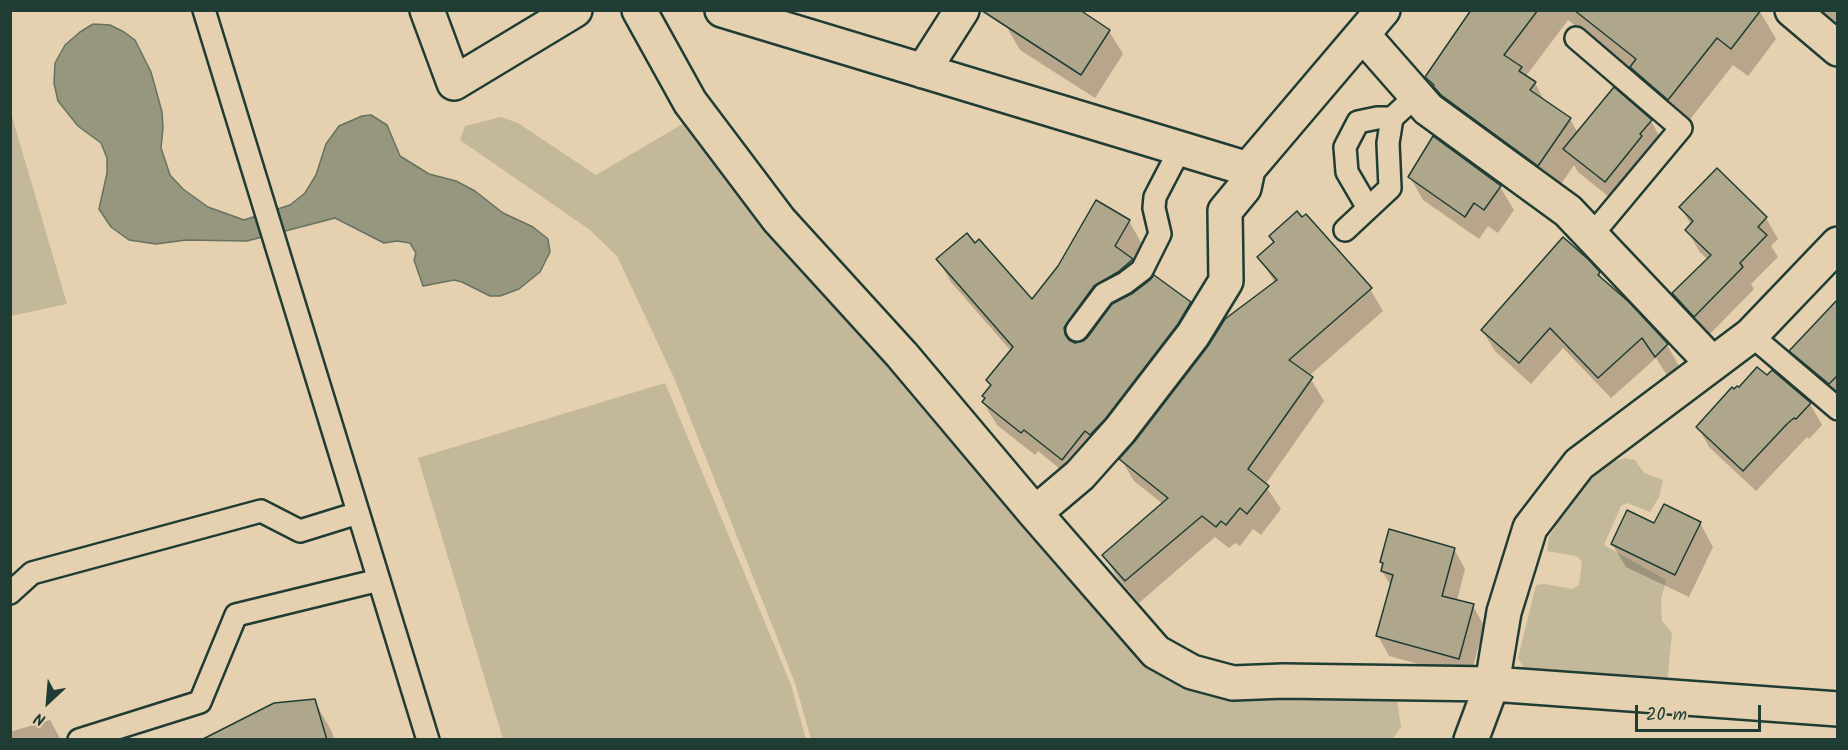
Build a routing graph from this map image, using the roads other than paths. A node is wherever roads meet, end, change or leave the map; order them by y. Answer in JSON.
{"nodes":[{"id":1,"x":204,"y":10,"type":"edge"},
{"id":2,"x":428,"y":10,"type":"edge"},
{"id":3,"x":575,"y":10,"type":"edge"},
{"id":4,"x":639,"y":10,"type":"edge"},
{"id":5,"x":722,"y":10,"type":"edge"},
{"id":6,"x":962,"y":10,"type":"edge"},
{"id":7,"x":1792,"y":10,"type":"edge"},
{"id":8,"x":1373,"y":22,"type":"edge"},
{"id":9,"x":1576,"y":38,"type":"dead end"},
{"id":10,"x":1838,"y":49,"type":"edge"},
{"id":11,"x":923,"y":71,"type":"junction"},
{"id":12,"x":1416,"y":96,"type":"junction"},
{"id":13,"x":1392,"y":118,"type":"junction"},
{"id":14,"x":1180,"y":148,"type":"junction"},
{"id":15,"x":1248,"y":169,"type":"junction"},
{"id":16,"x":1368,"y":208,"type":"junction"},
{"id":17,"x":1345,"y":230,"type":"dead end"},
{"id":18,"x":1591,"y":236,"type":"junction"},
{"id":19,"x":1838,"y":244,"type":"edge"},
{"id":20,"x":1077,"y":330,"type":"dead end"},
{"id":21,"x":1751,"y":335,"type":"junction"},
{"id":22,"x":1712,"y":363,"type":"junction"},
{"id":23,"x":1838,"y":410,"type":"edge"},
{"id":24,"x":358,"y":513,"type":"junction"},
{"id":25,"x":1035,"y":513,"type":"junction"},
{"id":26,"x":379,"y":580,"type":"junction"},
{"id":27,"x":10,"y":593,"type":"edge"},
{"id":28,"x":1492,"y":684,"type":"junction"},
{"id":29,"x":1838,"y":709,"type":"edge"},
{"id":30,"x":80,"y":740,"type":"edge"},
{"id":31,"x":428,"y":740,"type":"edge"},
{"id":32,"x":1470,"y":740,"type":"edge"}],
"edges":[{"from":1,"to":24,"type":"lane"},
{"from":2,"to":3,"type":"street"},
{"from":4,"to":25,"type":"street"},
{"from":5,"to":11,"type":"street"},
{"from":6,"to":11,"type":"street"},
{"from":7,"to":10,"type":"street"},
{"from":8,"to":12,"type":"street"},
{"from":8,"to":15,"type":"street"},
{"from":9,"to":18,"type":"lane"},
{"from":11,"to":14,"type":"street"},
{"from":12,"to":13,"type":"lane"},
{"from":12,"to":18,"type":"street"},
{"from":13,"to":16,"type":"lane"},
{"from":13,"to":16,"type":"lane"},
{"from":14,"to":15,"type":"street"},
{"from":14,"to":20,"type":"lane"},
{"from":15,"to":25,"type":"street"},
{"from":16,"to":17,"type":"lane"},
{"from":18,"to":22,"type":"street"},
{"from":19,"to":21,"type":"street"},
{"from":21,"to":22,"type":"street"},
{"from":21,"to":23,"type":"lane"},
{"from":22,"to":28,"type":"street"},
{"from":24,"to":26,"type":"lane"},
{"from":24,"to":27,"type":"lane"},
{"from":25,"to":28,"type":"street"},
{"from":26,"to":30,"type":"lane"},
{"from":26,"to":31,"type":"lane"},
{"from":28,"to":29,"type":"street"},
{"from":28,"to":32,"type":"street"}]}
